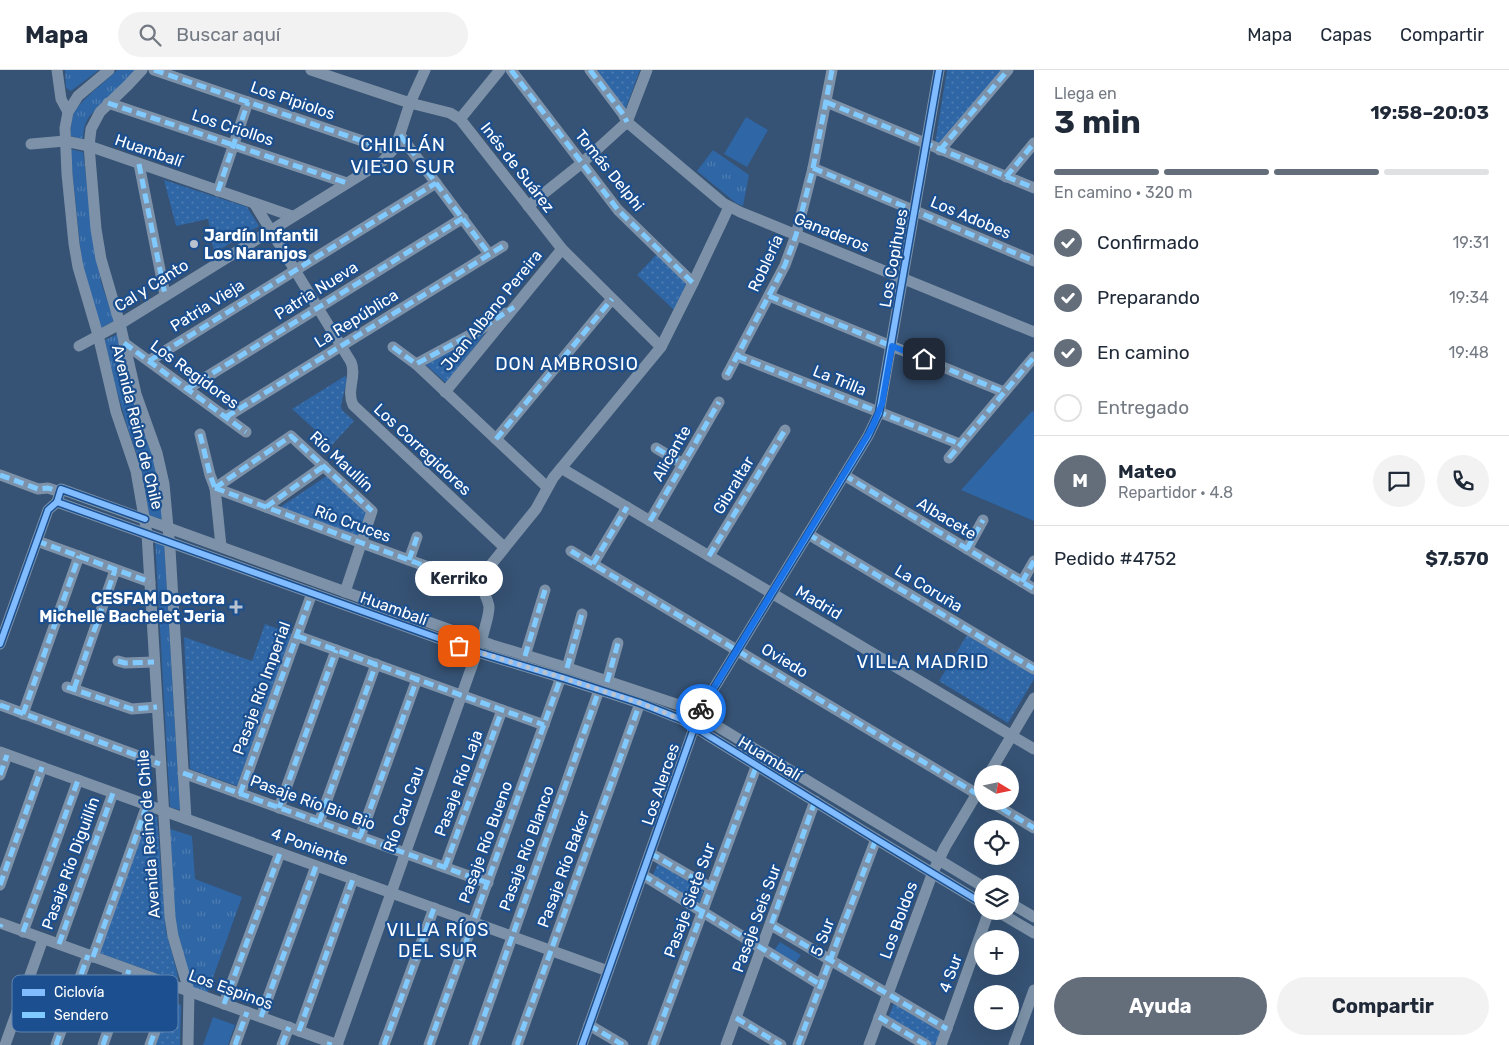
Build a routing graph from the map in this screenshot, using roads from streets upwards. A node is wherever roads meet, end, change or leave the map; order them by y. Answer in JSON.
{"nodes":[{"id":1,"x":57,"y":70,"type":"edge"},
{"id":2,"x":109,"y":70,"type":"edge"},
{"id":3,"x":142,"y":70,"type":"edge"},
{"id":4,"x":154,"y":70,"type":"edge"},
{"id":5,"x":311,"y":70,"type":"edge"},
{"id":6,"x":425,"y":70,"type":"edge"},
{"id":7,"x":500,"y":70,"type":"edge"},
{"id":8,"x":511,"y":70,"type":"edge"},
{"id":9,"x":590,"y":70,"type":"edge"},
{"id":10,"x":647,"y":70,"type":"edge"},
{"id":11,"x":832,"y":70,"type":"edge"},
{"id":12,"x":939,"y":70,"type":"edge"},
{"id":13,"x":1008,"y":70,"type":"edge"},
{"id":14,"x":248,"y":102,"type":"junction"},
{"id":15,"x":826,"y":102,"type":"junction"},
{"id":16,"x":108,"y":103,"type":"junction"},
{"id":17,"x":410,"y":103,"type":"junction"},
{"id":18,"x":68,"y":112,"type":"junction"},
{"id":19,"x":460,"y":119,"type":"junction"},
{"id":20,"x":627,"y":122,"type":"junction"},
{"id":21,"x":400,"y":135,"type":"junction"},
{"id":22,"x":65,"y":141,"type":"junction"},
{"id":23,"x":1034,"y":143,"type":"edge"},
{"id":24,"x":31,"y":144,"type":"dead end"},
{"id":25,"x":234,"y":144,"type":"junction"},
{"id":26,"x":927,"y":144,"type":"junction"},
{"id":27,"x":89,"y":146,"type":"junction"},
{"id":28,"x":940,"y":150,"type":"junction"},
{"id":29,"x":392,"y":151,"type":"junction"},
{"id":30,"x":582,"y":163,"type":"junction"},
{"id":31,"x":139,"y":164,"type":"junction"},
{"id":32,"x":812,"y":168,"type":"junction"},
{"id":33,"x":1006,"y":177,"type":"junction"},
{"id":34,"x":347,"y":183,"type":"junction"},
{"id":35,"x":436,"y":183,"type":"junction"},
{"id":36,"x":1034,"y":188,"type":"edge"},
{"id":37,"x":218,"y":191,"type":"junction"},
{"id":38,"x":254,"y":203,"type":"junction"},
{"id":39,"x":528,"y":206,"type":"junction"},
{"id":40,"x":728,"y":206,"type":"junction"},
{"id":41,"x":915,"y":211,"type":"junction"},
{"id":42,"x":292,"y":216,"type":"junction"},
{"id":43,"x":463,"y":218,"type":"junction"},
{"id":44,"x":270,"y":230,"type":"junction"},
{"id":45,"x":796,"y":235,"type":"junction"},
{"id":46,"x":503,"y":246,"type":"dead end"},
{"id":47,"x":562,"y":249,"type":"junction"},
{"id":48,"x":489,"y":254,"type":"junction"},
{"id":49,"x":1034,"y":261,"type":"edge"},
{"id":50,"x":295,"y":270,"type":"junction"},
{"id":51,"x":903,"y":279,"type":"junction"},
{"id":52,"x":693,"y":283,"type":"junction"},
{"id":53,"x":165,"y":295,"type":"junction"},
{"id":54,"x":768,"y":296,"type":"junction"},
{"id":55,"x":612,"y":298,"type":"junction"},
{"id":56,"x":514,"y":307,"type":"junction"},
{"id":57,"x":318,"y":308,"type":"junction"},
{"id":58,"x":120,"y":324,"type":"junction"},
{"id":59,"x":1034,"y":332,"type":"edge"},
{"id":60,"x":98,"y":335,"type":"junction"},
{"id":61,"x":124,"y":343,"type":"junction"},
{"id":62,"x":79,"y":346,"type":"dead end"},
{"id":63,"x":341,"y":346,"type":"junction"},
{"id":64,"x":662,"y":346,"type":"junction"},
{"id":65,"x":892,"y":346,"type":"junction"},
{"id":66,"x":393,"y":347,"type":"dead end"},
{"id":67,"x":737,"y":356,"type":"junction"},
{"id":68,"x":1034,"y":357,"type":"edge"},
{"id":69,"x":149,"y":361,"type":"junction"},
{"id":70,"x":416,"y":364,"type":"junction"},
{"id":71,"x":727,"y":375,"type":"dead end"},
{"id":72,"x":187,"y":388,"type":"junction"},
{"id":73,"x":446,"y":392,"type":"junction"},
{"id":74,"x":1004,"y":392,"type":"junction"},
{"id":75,"x":720,"y":402,"type":"dead end"},
{"id":76,"x":879,"y":413,"type":"junction"},
{"id":77,"x":226,"y":417,"type":"junction"},
{"id":78,"x":785,"y":430,"type":"dead end"},
{"id":79,"x":246,"y":432,"type":"dead end"},
{"id":80,"x":200,"y":434,"type":"dead end"},
{"id":81,"x":496,"y":439,"type":"junction"},
{"id":82,"x":960,"y":444,"type":"junction"},
{"id":83,"x":861,"y":447,"type":"joint"},
{"id":84,"x":656,"y":448,"type":"dead end"},
{"id":85,"x":948,"y":458,"type":"dead end"},
{"id":86,"x":683,"y":464,"type":"junction"},
{"id":87,"x":324,"y":466,"type":"junction"},
{"id":88,"x":561,"y":468,"type":"junction"},
{"id":89,"x":844,"y":475,"type":"junction"},
{"id":90,"x":1,"y":478,"type":"edge"},
{"id":91,"x":547,"y":487,"type":"junction"},
{"id":92,"x":215,"y":488,"type":"junction"},
{"id":93,"x":56,"y":500,"type":"junction"},
{"id":94,"x":627,"y":507,"type":"junction"},
{"id":95,"x":266,"y":508,"type":"junction"},
{"id":96,"x":145,"y":519,"type":"junction"},
{"id":97,"x":983,"y":520,"type":"dead end"},
{"id":98,"x":650,"y":521,"type":"junction"},
{"id":99,"x":168,"y":527,"type":"junction"},
{"id":100,"x":148,"y":534,"type":"junction"},
{"id":101,"x":808,"y":534,"type":"junction"},
{"id":102,"x":418,"y":537,"type":"dead end"},
{"id":103,"x":37,"y":541,"type":"junction"},
{"id":104,"x":169,"y":541,"type":"junction"},
{"id":105,"x":362,"y":543,"type":"junction"},
{"id":106,"x":221,"y":546,"type":"junction"},
{"id":107,"x":504,"y":547,"type":"junction"},
{"id":108,"x":967,"y":549,"type":"junction"},
{"id":109,"x":571,"y":552,"type":"dead end"},
{"id":110,"x":78,"y":556,"type":"junction"},
{"id":111,"x":709,"y":556,"type":"junction"},
{"id":112,"x":409,"y":560,"type":"junction"},
{"id":113,"x":1034,"y":561,"type":"edge"},
{"id":114,"x":592,"y":564,"type":"junction"},
{"id":115,"x":115,"y":570,"type":"junction"},
{"id":116,"x":150,"y":582,"type":"junction"},
{"id":117,"x":1022,"y":582,"type":"junction"},
{"id":118,"x":481,"y":584,"type":"junction"},
{"id":119,"x":1034,"y":589,"type":"edge"},
{"id":120,"x":545,"y":590,"type":"dead end"},
{"id":121,"x":346,"y":592,"type":"junction"},
{"id":122,"x":312,"y":593,"type":"junction"},
{"id":123,"x":772,"y":593,"type":"junction"},
{"id":124,"x":582,"y":614,"type":"dead end"},
{"id":125,"x":297,"y":636,"type":"junction"},
{"id":126,"x":618,"y":643,"type":"dead end"},
{"id":127,"x":0,"y":644,"type":"edge"},
{"id":128,"x":479,"y":646,"type":"junction"},
{"id":129,"x":336,"y":650,"type":"junction"},
{"id":130,"x":737,"y":650,"type":"junction"},
{"id":131,"x":525,"y":656,"type":"junction"},
{"id":132,"x":118,"y":661,"type":"dead end"},
{"id":133,"x":154,"y":662,"type":"junction"},
{"id":134,"x":376,"y":664,"type":"junction"},
{"id":135,"x":1034,"y":669,"type":"edge"},
{"id":136,"x":564,"y":673,"type":"junction"},
{"id":137,"x":418,"y":679,"type":"junction"},
{"id":138,"x":603,"y":686,"type":"junction"},
{"id":139,"x":461,"y":695,"type":"junction"},
{"id":140,"x":1034,"y":698,"type":"edge"},
{"id":141,"x":640,"y":703,"type":"junction"},
{"id":142,"x":0,"y":705,"type":"edge"},
{"id":143,"x":157,"y":707,"type":"junction"},
{"id":144,"x":502,"y":710,"type":"junction"},
{"id":145,"x":23,"y":714,"type":"junction"},
{"id":146,"x":697,"y":721,"type":"junction"},
{"id":147,"x":544,"y":725,"type":"junction"},
{"id":148,"x":1011,"y":736,"type":"junction"},
{"id":149,"x":1034,"y":750,"type":"edge"},
{"id":150,"x":4,"y":753,"type":"edge"},
{"id":151,"x":160,"y":764,"type":"junction"},
{"id":152,"x":994,"y":765,"type":"edge"},
{"id":153,"x":756,"y":766,"type":"junction"},
{"id":154,"x":42,"y":767,"type":"junction"},
{"id":155,"x":183,"y":773,"type":"junction"},
{"id":156,"x":0,"y":775,"type":"edge"},
{"id":157,"x":78,"y":780,"type":"junction"},
{"id":158,"x":974,"y":788,"type":"edge"},
{"id":159,"x":113,"y":793,"type":"junction"},
{"id":160,"x":240,"y":794,"type":"junction"},
{"id":161,"x":815,"y":801,"type":"junction"},
{"id":162,"x":974,"y":803,"type":"edge"},
{"id":163,"x":146,"y":805,"type":"junction"},
{"id":164,"x":279,"y":808,"type":"junction"},
{"id":165,"x":1004,"y":810,"type":"edge"},
{"id":166,"x":163,"y":811,"type":"junction"},
{"id":167,"x":186,"y":819,"type":"junction"},
{"id":168,"x":319,"y":822,"type":"junction"},
{"id":169,"x":1034,"y":828,"type":"edge"},
{"id":170,"x":360,"y":837,"type":"junction"},
{"id":171,"x":876,"y":839,"type":"junction"},
{"id":172,"x":280,"y":853,"type":"junction"},
{"id":173,"x":405,"y":853,"type":"junction"},
{"id":174,"x":650,"y":853,"type":"junction"},
{"id":175,"x":939,"y":860,"type":"junction"},
{"id":176,"x":316,"y":866,"type":"junction"},
{"id":177,"x":445,"y":867,"type":"junction"},
{"id":178,"x":933,"y":872,"type":"junction"},
{"id":179,"x":643,"y":875,"type":"junction"},
{"id":180,"x":353,"y":879,"type":"junction"},
{"id":181,"x":974,"y":881,"type":"edge"},
{"id":182,"x":488,"y":883,"type":"junction"},
{"id":183,"x":0,"y":885,"type":"edge"},
{"id":184,"x":711,"y":888,"type":"junction"},
{"id":185,"x":390,"y":893,"type":"junction"},
{"id":186,"x":974,"y":898,"type":"edge"},
{"id":187,"x":434,"y":908,"type":"junction"},
{"id":188,"x":1019,"y":908,"type":"edge"},
{"id":189,"x":702,"y":912,"type":"junction"},
{"id":190,"x":1034,"y":917,"type":"edge"},
{"id":191,"x":986,"y":920,"type":"edge"},
{"id":192,"x":1012,"y":920,"type":"edge"},
{"id":193,"x":473,"y":923,"type":"junction"},
{"id":194,"x":0,"y":925,"type":"edge"},
{"id":195,"x":771,"y":925,"type":"junction"},
{"id":196,"x":23,"y":932,"type":"junction"},
{"id":197,"x":1034,"y":933,"type":"edge"},
{"id":198,"x":512,"y":937,"type":"junction"},
{"id":199,"x":43,"y":939,"type":"junction"},
{"id":200,"x":58,"y":944,"type":"junction"},
{"id":201,"x":762,"y":949,"type":"junction"},
{"id":202,"x":552,"y":951,"type":"junction"},
{"id":203,"x":91,"y":956,"type":"junction"},
{"id":204,"x":830,"y":960,"type":"junction"},
{"id":205,"x":130,"y":970,"type":"junction"},
{"id":206,"x":608,"y":971,"type":"junction"},
{"id":207,"x":30,"y":975,"type":"edge"},
{"id":208,"x":84,"y":975,"type":"edge"},
{"id":209,"x":128,"y":975,"type":"edge"},
{"id":210,"x":144,"y":975,"type":"edge"},
{"id":211,"x":821,"y":985,"type":"junction"},
{"id":212,"x":178,"y":987,"type":"edge"},
{"id":213,"x":1034,"y":990,"type":"edge"},
{"id":214,"x":189,"y":991,"type":"junction"},
{"id":215,"x":888,"y":994,"type":"junction"},
{"id":216,"x":224,"y":1004,"type":"junction"},
{"id":217,"x":247,"y":1012,"type":"junction"},
{"id":218,"x":261,"y":1017,"type":"junction"},
{"id":219,"x":880,"y":1017,"type":"junction"},
{"id":220,"x":736,"y":1018,"type":"junction"},
{"id":221,"x":12,"y":1025,"type":"edge"},
{"id":222,"x":589,"y":1025,"type":"junction"},
{"id":223,"x":294,"y":1029,"type":"junction"},
{"id":224,"x":947,"y":1029,"type":"junction"},
{"id":225,"x":61,"y":1032,"type":"edge"},
{"id":226,"x":108,"y":1032,"type":"edge"},
{"id":227,"x":155,"y":1032,"type":"edge"},
{"id":228,"x":333,"y":1044,"type":"edge"},
{"id":229,"x":5,"y":1045,"type":"edge"},
{"id":230,"x":56,"y":1045,"type":"edge"},
{"id":231,"x":103,"y":1045,"type":"edge"},
{"id":232,"x":150,"y":1045,"type":"edge"},
{"id":233,"x":188,"y":1045,"type":"edge"},
{"id":234,"x":235,"y":1045,"type":"edge"},
{"id":235,"x":282,"y":1045,"type":"edge"},
{"id":236,"x":384,"y":1045,"type":"edge"},
{"id":237,"x":429,"y":1045,"type":"edge"},
{"id":238,"x":474,"y":1045,"type":"edge"},
{"id":239,"x":517,"y":1045,"type":"edge"},
{"id":240,"x":582,"y":1045,"type":"edge"},
{"id":241,"x":623,"y":1045,"type":"edge"},
{"id":242,"x":653,"y":1045,"type":"edge"},
{"id":243,"x":726,"y":1045,"type":"edge"},
{"id":244,"x":781,"y":1045,"type":"edge"},
{"id":245,"x":798,"y":1045,"type":"edge"},
{"id":246,"x":869,"y":1045,"type":"edge"},
{"id":247,"x":926,"y":1045,"type":"edge"},
{"id":248,"x":941,"y":1045,"type":"edge"},
{"id":249,"x":1014,"y":1045,"type":"edge"}],
"edges":[{"from":1,"to":18,"type":"street"},
{"from":2,"to":18,"type":"street","name":"Avenida Reino de Chile"},
{"from":3,"to":16,"type":"street","name":"Avenida Reino de Chile"},
{"from":4,"to":14,"type":"street","name":"Los Pipiolos"},
{"from":5,"to":17,"type":"street","name":"Inés de Suárez"},
{"from":6,"to":17,"type":"street","name":"Cal y Canto"},
{"from":7,"to":19,"type":"street"},
{"from":8,"to":30,"type":"street","name":"Tomás Delphi"},
{"from":9,"to":20,"type":"street","name":"Ganaderos"},
{"from":10,"to":20,"type":"street"},
{"from":11,"to":15,"type":"street","name":"Roblería"},
{"from":12,"to":26,"type":"street","name":"Los Copihues"},
{"from":13,"to":28,"type":"street"},
{"from":14,"to":25,"type":"street"},
{"from":14,"to":29,"type":"street","name":"Los Pipiolos"},
{"from":15,"to":26,"type":"street"},
{"from":15,"to":32,"type":"street","name":"Roblería"},
{"from":16,"to":25,"type":"street","name":"Los Criollos"},
{"from":16,"to":27,"type":"street","name":"Avenida Reino de Chile"},
{"from":17,"to":19,"type":"street","name":"Inés de Suárez"},
{"from":17,"to":21,"type":"street","name":"Cal y Canto"},
{"from":18,"to":22,"type":"street","name":"Avenida Reino de Chile"},
{"from":19,"to":39,"type":"street","name":"Inés de Suárez"},
{"from":20,"to":30,"type":"street"},
{"from":20,"to":40,"type":"street","name":"Ganaderos"},
{"from":21,"to":29,"type":"street","name":"Cal y Canto"},
{"from":21,"to":35,"type":"street"},
{"from":22,"to":24,"type":"street","name":"Huambalí"},
{"from":22,"to":27,"type":"street","name":"Huambalí"},
{"from":22,"to":60,"type":"street","name":"Avenida Reino de Chile"},
{"from":23,"to":33,"type":"street"},
{"from":25,"to":34,"type":"street","name":"Los Criollos"},
{"from":25,"to":37,"type":"street"},
{"from":26,"to":28,"type":"street"},
{"from":26,"to":41,"type":"street","name":"Los Copihues"},
{"from":27,"to":31,"type":"street","name":"Huambalí"},
{"from":27,"to":58,"type":"street","name":"Avenida Reino de Chile"},
{"from":28,"to":33,"type":"street"},
{"from":29,"to":34,"type":"street","name":"Cal y Canto"},
{"from":30,"to":39,"type":"street"},
{"from":30,"to":52,"type":"street","name":"Tomás Delphi"},
{"from":31,"to":37,"type":"street","name":"Huambalí"},
{"from":31,"to":53,"type":"street"},
{"from":32,"to":41,"type":"street","name":"Los Adobes"},
{"from":32,"to":45,"type":"street","name":"Roblería"},
{"from":33,"to":36,"type":"street"},
{"from":34,"to":42,"type":"street","name":"Cal y Canto"},
{"from":35,"to":43,"type":"street"},
{"from":35,"to":50,"type":"street","name":"Patria Vieja"},
{"from":37,"to":38,"type":"street","name":"Huambalí"},
{"from":38,"to":42,"type":"street","name":"Huambalí"},
{"from":38,"to":44,"type":"street"},
{"from":39,"to":47,"type":"street","name":"Inés de Suárez"},
{"from":40,"to":45,"type":"street","name":"Ganaderos"},
{"from":40,"to":52,"type":"street"},
{"from":41,"to":49,"type":"street","name":"Los Adobes"},
{"from":41,"to":51,"type":"street","name":"Los Copihues"},
{"from":42,"to":44,"type":"street","name":"Cal y Canto"},
{"from":43,"to":48,"type":"street"},
{"from":43,"to":57,"type":"street","name":"Patria Nueva"},
{"from":44,"to":50,"type":"street"},
{"from":44,"to":53,"type":"street","name":"Cal y Canto"},
{"from":45,"to":51,"type":"street","name":"Ganaderos"},
{"from":45,"to":54,"type":"street","name":"Roblería"},
{"from":46,"to":48,"type":"street","name":"La República"},
{"from":47,"to":55,"type":"street","name":"Inés de Suárez"},
{"from":47,"to":56,"type":"street","name":"Juan Albano Pereira"},
{"from":48,"to":63,"type":"street","name":"La República"},
{"from":50,"to":57,"type":"street"},
{"from":50,"to":69,"type":"street","name":"Patria Vieja"},
{"from":51,"to":59,"type":"street","name":"Ganaderos"},
{"from":51,"to":65,"type":"street","name":"Los Copihues"},
{"from":52,"to":64,"type":"street"},
{"from":53,"to":58,"type":"street","name":"Cal y Canto"},
{"from":54,"to":65,"type":"street"},
{"from":54,"to":67,"type":"street","name":"Roblería"},
{"from":55,"to":64,"type":"street","name":"Inés de Suárez"},
{"from":55,"to":81,"type":"street"},
{"from":56,"to":70,"type":"street"},
{"from":56,"to":73,"type":"street","name":"Juan Albano Pereira"},
{"from":57,"to":63,"type":"street"},
{"from":57,"to":72,"type":"street","name":"Patria Nueva"},
{"from":58,"to":60,"type":"street","name":"Cal y Canto"},
{"from":58,"to":61,"type":"street","name":"Avenida Reino de Chile"},
{"from":60,"to":62,"type":"street","name":"Cal y Canto"},
{"from":60,"to":96,"type":"street","name":"Avenida Reino de Chile"},
{"from":61,"to":69,"type":"street","name":"Los Regidores"},
{"from":61,"to":99,"type":"street","name":"Avenida Reino de Chile"},
{"from":63,"to":77,"type":"street","name":"La República"},
{"from":63,"to":107,"type":"street","name":"Los Corregidores"},
{"from":64,"to":88,"type":"street"},
{"from":65,"to":74,"type":"street"},
{"from":65,"to":76,"type":"street","name":"Los Copihues"},
{"from":66,"to":70,"type":"street"},
{"from":67,"to":71,"type":"street","name":"Roblería"},
{"from":67,"to":76,"type":"street","name":"La Trilla"},
{"from":68,"to":74,"type":"street"},
{"from":69,"to":72,"type":"street","name":"Los Regidores"},
{"from":70,"to":73,"type":"street"},
{"from":72,"to":77,"type":"street","name":"Los Regidores"},
{"from":73,"to":81,"type":"street"},
{"from":74,"to":82,"type":"street"},
{"from":75,"to":86,"type":"street","name":"Alicante"},
{"from":76,"to":82,"type":"street","name":"La Trilla"},
{"from":76,"to":83,"type":"street","name":"Los Copihues"},
{"from":77,"to":79,"type":"street","name":"Los Regidores"},
{"from":78,"to":111,"type":"street","name":"Gibraltar"},
{"from":80,"to":92,"type":"street"},
{"from":81,"to":91,"type":"street"},
{"from":82,"to":85,"type":"street"},
{"from":83,"to":89,"type":"street","name":"Los Alerces"},
{"from":84,"to":86,"type":"street"},
{"from":86,"to":98,"type":"street","name":"Alicante"},
{"from":87,"to":92,"type":"street","name":"Río Maullín"},
{"from":87,"to":95,"type":"street"},
{"from":87,"to":105,"type":"street","name":"Río Maullín"},
{"from":88,"to":91,"type":"street"},
{"from":88,"to":94,"type":"street","name":"Madrid"},
{"from":89,"to":101,"type":"street","name":"Los Alerces"},
{"from":89,"to":108,"type":"street","name":"Albacete"},
{"from":90,"to":93,"type":"street","name":"Huambalí"},
{"from":91,"to":107,"type":"street"},
{"from":92,"to":95,"type":"street","name":"Río Cruces"},
{"from":92,"to":106,"type":"street"},
{"from":93,"to":96,"type":"street","name":"Huambalí"},
{"from":93,"to":100,"type":"street","name":"Huambalí"},
{"from":93,"to":103,"type":"street"},
{"from":94,"to":98,"type":"street","name":"Madrid"},
{"from":94,"to":114,"type":"street"},
{"from":95,"to":105,"type":"street","name":"Río Cruces"},
{"from":96,"to":99,"type":"street","name":"Huambalí"},
{"from":96,"to":100,"type":"street","name":"Avenida Reino de Chile"},
{"from":97,"to":108,"type":"street"},
{"from":98,"to":111,"type":"street","name":"Madrid"},
{"from":99,"to":104,"type":"street","name":"Avenida Reino de Chile"},
{"from":99,"to":106,"type":"street","name":"Huambalí"},
{"from":100,"to":104,"type":"street","name":"Huambalí"},
{"from":100,"to":116,"type":"street","name":"Avenida Reino de Chile"},
{"from":101,"to":123,"type":"street","name":"Los Alerces"},
{"from":101,"to":135,"type":"street","name":"La Coruña"},
{"from":102,"to":112,"type":"street"},
{"from":103,"to":110,"type":"street"},
{"from":103,"to":127,"type":"street"},
{"from":104,"to":122,"type":"street","name":"Huambalí"},
{"from":104,"to":155,"type":"street","name":"Avenida Reino de Chile"},
{"from":105,"to":112,"type":"street","name":"Río Cruces"},
{"from":105,"to":121,"type":"street"},
{"from":106,"to":121,"type":"street","name":"Huambalí"},
{"from":107,"to":118,"type":"street"},
{"from":108,"to":117,"type":"street","name":"Albacete"},
{"from":109,"to":114,"type":"street","name":"Oviedo"},
{"from":110,"to":115,"type":"street"},
{"from":110,"to":145,"type":"street"},
{"from":111,"to":123,"type":"street","name":"Madrid"},
{"from":112,"to":118,"type":"street","name":"Río Cruces"},
{"from":113,"to":117,"type":"street"},
{"from":114,"to":130,"type":"street","name":"Oviedo"},
{"from":115,"to":116,"type":"street"},
{"from":115,"to":143,"type":"street"},
{"from":116,"to":133,"type":"street","name":"Avenida Reino de Chile"},
{"from":117,"to":119,"type":"street","name":"Albacete"},
{"from":118,"to":128,"type":"street","name":"Río Cau Cau"},
{"from":120,"to":131,"type":"street"},
{"from":121,"to":128,"type":"street","name":"Huambalí"},
{"from":122,"to":125,"type":"street","name":"Pasaje Río Imperial"},
{"from":122,"to":128,"type":"street","name":"Huambalí"},
{"from":123,"to":130,"type":"street","name":"Los Alerces"},
{"from":123,"to":148,"type":"street","name":"Madrid"},
{"from":124,"to":136,"type":"street","name":"Pasaje Río Bueno"},
{"from":125,"to":129,"type":"street"},
{"from":125,"to":160,"type":"street","name":"Pasaje Río Imperial"},
{"from":126,"to":138,"type":"street","name":"Pasaje Río Blanco"},
{"from":128,"to":131,"type":"street","name":"Huambalí"},
{"from":128,"to":136,"type":"street","name":"Huambalí"},
{"from":128,"to":139,"type":"street","name":"Río Cau Cau"},
{"from":129,"to":134,"type":"street"},
{"from":129,"to":164,"type":"street"},
{"from":130,"to":146,"type":"street","name":"Los Alerces"},
{"from":130,"to":158,"type":"street","name":"Oviedo"},
{"from":131,"to":136,"type":"street","name":"Huambalí"},
{"from":132,"to":133,"type":"street"},
{"from":133,"to":143,"type":"street","name":"Avenida Reino de Chile"},
{"from":134,"to":137,"type":"street"},
{"from":134,"to":168,"type":"street"},
{"from":136,"to":138,"type":"street","name":"Huambalí"},
{"from":136,"to":147,"type":"street","name":"Pasaje Río Bueno"},
{"from":137,"to":139,"type":"street"},
{"from":137,"to":170,"type":"street"},
{"from":138,"to":141,"type":"street","name":"Huambalí"},
{"from":138,"to":146,"type":"street","name":"Huambalí"},
{"from":138,"to":198,"type":"street","name":"Pasaje Río Blanco"},
{"from":139,"to":144,"type":"street"},
{"from":139,"to":173,"type":"street","name":"Río Cau Cau"},
{"from":140,"to":148,"type":"street"},
{"from":141,"to":146,"type":"street","name":"Huambalí"},
{"from":141,"to":202,"type":"street","name":"Pasaje Río Baker"},
{"from":142,"to":145,"type":"street"},
{"from":143,"to":151,"type":"street","name":"Avenida Reino de Chile"},
{"from":144,"to":147,"type":"street"},
{"from":144,"to":177,"type":"street","name":"Pasaje Río Laja"},
{"from":145,"to":151,"type":"street"},
{"from":146,"to":153,"type":"street","name":"Huambalí"},
{"from":146,"to":174,"type":"street","name":"Los Alerces"},
{"from":146,"to":175,"type":"street","name":"Huambalí"},
{"from":147,"to":182,"type":"street","name":"Pasaje Río Bueno"},
{"from":148,"to":149,"type":"street","name":"Madrid"},
{"from":148,"to":152,"type":"street"},
{"from":150,"to":154,"type":"street","name":"4 Poniente"},
{"from":150,"to":156,"type":"street"},
{"from":151,"to":166,"type":"street","name":"Avenida Reino de Chile"},
{"from":153,"to":161,"type":"street","name":"Huambalí"},
{"from":153,"to":184,"type":"street","name":"Pasaje Siete Sur"},
{"from":154,"to":157,"type":"street","name":"4 Poniente"},
{"from":154,"to":183,"type":"street"},
{"from":155,"to":160,"type":"street","name":"Pasaje Río Bio Bio"},
{"from":155,"to":167,"type":"street","name":"Avenida Reino de Chile"},
{"from":157,"to":159,"type":"street","name":"4 Poniente"},
{"from":157,"to":196,"type":"street"},
{"from":159,"to":163,"type":"street","name":"4 Poniente"},
{"from":159,"to":200,"type":"street","name":"Pasaje Río Diguillín"},
{"from":160,"to":164,"type":"street","name":"Pasaje Río Bio Bio"},
{"from":161,"to":171,"type":"street","name":"Huambalí"},
{"from":161,"to":195,"type":"street","name":"Pasaje Seis Sur"},
{"from":162,"to":175,"type":"street","name":"Los Boldos"},
{"from":163,"to":166,"type":"street","name":"4 Poniente"},
{"from":163,"to":203,"type":"street"},
{"from":164,"to":168,"type":"street","name":"Pasaje Río Bio Bio"},
{"from":165,"to":169,"type":"street"},
{"from":166,"to":167,"type":"street","name":"4 Poniente"},
{"from":166,"to":214,"type":"street","name":"Avenida Reino de Chile"},
{"from":167,"to":172,"type":"street","name":"4 Poniente"},
{"from":168,"to":170,"type":"street","name":"Pasaje Río Bio Bio"},
{"from":170,"to":173,"type":"street","name":"Pasaje Río Bio Bio"},
{"from":171,"to":178,"type":"street","name":"Huambalí"},
{"from":171,"to":204,"type":"street","name":"5 Sur"},
{"from":172,"to":176,"type":"street","name":"4 Poniente"},
{"from":172,"to":216,"type":"street"},
{"from":173,"to":177,"type":"street","name":"Pasaje Río Bio Bio"},
{"from":173,"to":185,"type":"street","name":"Río Cau Cau"},
{"from":174,"to":179,"type":"street","name":"Los Alerces"},
{"from":174,"to":184,"type":"street"},
{"from":175,"to":178,"type":"street","name":"Los Boldos"},
{"from":175,"to":181,"type":"street","name":"Huambalí"},
{"from":176,"to":180,"type":"street","name":"4 Poniente"},
{"from":176,"to":218,"type":"street"},
{"from":177,"to":182,"type":"street","name":"Pasaje Río Bio Bio"},
{"from":178,"to":186,"type":"street","name":"Huambalí"},
{"from":178,"to":215,"type":"street","name":"Los Boldos"},
{"from":179,"to":189,"type":"street"},
{"from":179,"to":206,"type":"street","name":"Los Alerces"},
{"from":180,"to":185,"type":"street","name":"4 Poniente"},
{"from":180,"to":223,"type":"street"},
{"from":182,"to":193,"type":"street","name":"Pasaje Río Bueno"},
{"from":184,"to":189,"type":"street","name":"Pasaje Siete Sur"},
{"from":185,"to":187,"type":"street","name":"4 Poniente"},
{"from":185,"to":228,"type":"street","name":"Río Cau Cau"},
{"from":187,"to":193,"type":"street","name":"4 Poniente"},
{"from":187,"to":236,"type":"street"},
{"from":188,"to":190,"type":"street"},
{"from":189,"to":201,"type":"street"},
{"from":189,"to":242,"type":"street","name":"Pasaje Siete Sur"},
{"from":191,"to":224,"type":"street","name":"4 Sur"},
{"from":192,"to":197,"type":"street"},
{"from":193,"to":198,"type":"street","name":"4 Poniente"},
{"from":193,"to":237,"type":"street","name":"Pasaje Río Bueno"},
{"from":194,"to":196,"type":"street","name":"Los Espinos"},
{"from":195,"to":201,"type":"street","name":"Pasaje Seis Sur"},
{"from":195,"to":204,"type":"street"},
{"from":196,"to":199,"type":"street","name":"Los Espinos"},
{"from":198,"to":202,"type":"street","name":"4 Poniente"},
{"from":198,"to":238,"type":"street","name":"Pasaje Río Blanco"},
{"from":199,"to":200,"type":"street","name":"Los Espinos"},
{"from":199,"to":207,"type":"street"},
{"from":200,"to":203,"type":"street","name":"Los Espinos"},
{"from":201,"to":211,"type":"street"},
{"from":201,"to":220,"type":"street","name":"Pasaje Seis Sur"},
{"from":202,"to":206,"type":"street","name":"4 Poniente"},
{"from":202,"to":239,"type":"street","name":"Pasaje Río Baker"},
{"from":203,"to":205,"type":"street","name":"Los Espinos"},
{"from":203,"to":208,"type":"street"},
{"from":204,"to":211,"type":"street","name":"5 Sur"},
{"from":204,"to":215,"type":"street"},
{"from":205,"to":209,"type":"street"},
{"from":205,"to":210,"type":"street","name":"Los Espinos"},
{"from":206,"to":222,"type":"street","name":"Los Alerces"},
{"from":211,"to":245,"type":"street","name":"5 Sur"},
{"from":212,"to":214,"type":"street","name":"Los Espinos"},
{"from":213,"to":249,"type":"street"},
{"from":214,"to":216,"type":"street","name":"Los Espinos"},
{"from":214,"to":233,"type":"street","name":"Avenida Reino de Chile"},
{"from":215,"to":219,"type":"street","name":"Los Boldos"},
{"from":215,"to":224,"type":"street"},
{"from":216,"to":217,"type":"street","name":"Los Espinos"},
{"from":217,"to":218,"type":"street","name":"Los Espinos"},
{"from":217,"to":234,"type":"street"},
{"from":218,"to":223,"type":"street","name":"Los Espinos"},
{"from":219,"to":246,"type":"street","name":"Los Boldos"},
{"from":219,"to":247,"type":"street"},
{"from":220,"to":243,"type":"street","name":"Pasaje Seis Sur"},
{"from":220,"to":244,"type":"street"},
{"from":221,"to":229,"type":"street"},
{"from":222,"to":240,"type":"street","name":"Los Alerces"},
{"from":222,"to":241,"type":"street"},
{"from":223,"to":228,"type":"street","name":"Los Espinos"},
{"from":223,"to":235,"type":"street"},
{"from":224,"to":248,"type":"street","name":"4 Sur"},
{"from":225,"to":230,"type":"street"},
{"from":226,"to":231,"type":"street"},
{"from":227,"to":232,"type":"street"}]}
